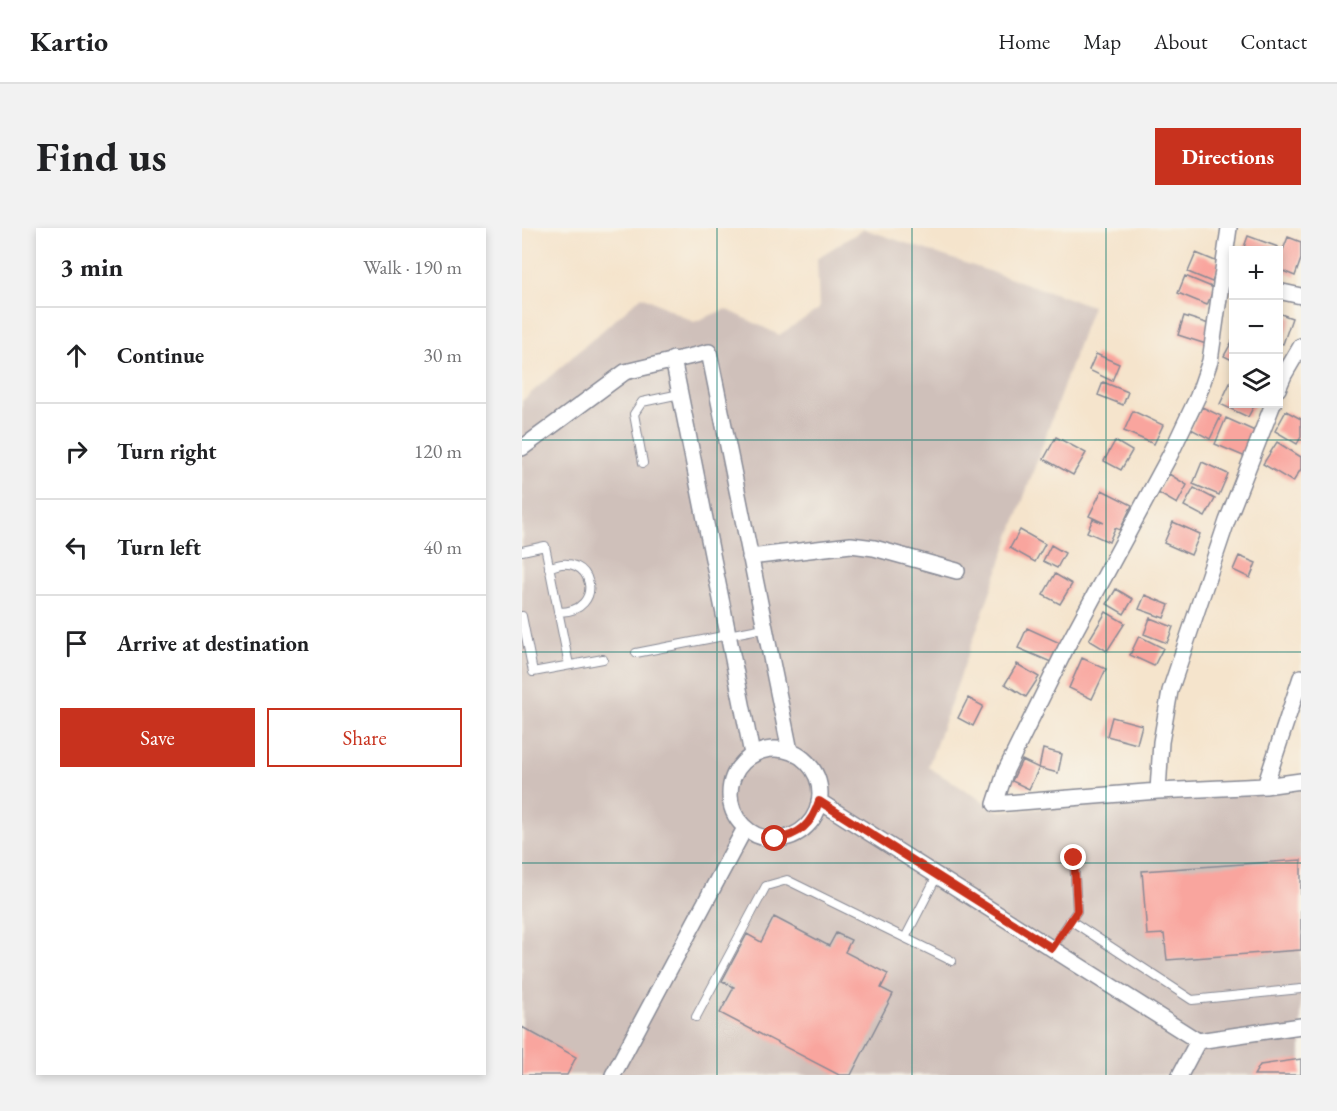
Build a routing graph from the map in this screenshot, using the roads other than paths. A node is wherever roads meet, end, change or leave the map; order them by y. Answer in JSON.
{"nodes":[{"id":1,"x":1229,"y":228,"type":"edge"},
{"id":2,"x":1228,"y":278,"type":"edge"},
{"id":3,"x":1283,"y":292,"type":"edge"},
{"id":4,"x":1301,"y":296,"type":"edge"},
{"id":5,"x":1301,"y":346,"type":"edge"},
{"id":6,"x":673,"y":359,"type":"junction"},
{"id":7,"x":1283,"y":377,"type":"edge"},
{"id":8,"x":680,"y":394,"type":"junction"},
{"id":9,"x":1271,"y":408,"type":"edge"},
{"id":10,"x":522,"y":448,"type":"edge"},
{"id":11,"x":643,"y":463,"type":"dead end"},
{"id":12,"x":522,"y":551,"type":"edge"},
{"id":13,"x":750,"y":557,"type":"junction"},
{"id":14,"x":549,"y":568,"type":"junction"},
{"id":15,"x":957,"y":571,"type":"dead end"},
{"id":16,"x":558,"y":612,"type":"junction"},
{"id":17,"x":522,"y":616,"type":"edge"},
{"id":18,"x":764,"y":628,"type":"junction"},
{"id":19,"x":728,"y":635,"type":"junction"},
{"id":20,"x":636,"y":652,"type":"dead end"},
{"id":21,"x":603,"y":659,"type":"dead end"},
{"id":22,"x":569,"y":665,"type":"junction"},
{"id":23,"x":1301,"y":677,"type":"edge"},
{"id":24,"x":790,"y":751,"type":"junction"},
{"id":25,"x":752,"y":754,"type":"junction"},
{"id":26,"x":1301,"y":782,"type":"edge"},
{"id":27,"x":1264,"y":786,"type":"junction"},
{"id":28,"x":1158,"y":791,"type":"junction"},
{"id":29,"x":819,"y":801,"type":"junction"},
{"id":30,"x":745,"y":828,"type":"junction"},
{"id":31,"x":1074,"y":858,"type":"dead end"},
{"id":32,"x":937,"y":876,"type":"junction"},
{"id":33,"x":1070,"y":920,"type":"junction"},
{"id":34,"x":906,"y":938,"type":"junction"},
{"id":35,"x":1052,"y":948,"type":"junction"},
{"id":36,"x":952,"y":961,"type":"dead end"},
{"id":37,"x":1301,"y":989,"type":"edge"},
{"id":38,"x":696,"y":1017,"type":"dead end"},
{"id":39,"x":1301,"y":1026,"type":"edge"},
{"id":40,"x":1198,"y":1041,"type":"junction"},
{"id":41,"x":613,"y":1075,"type":"edge"},
{"id":42,"x":1180,"y":1075,"type":"edge"}],
"edges":[{"from":1,"to":2,"type":"street"},
{"from":2,"to":28,"type":"street"},
{"from":3,"to":4,"type":"street"},
{"from":5,"to":7,"type":"street"},
{"from":6,"to":8,"type":"street"},
{"from":6,"to":10,"type":"street"},
{"from":6,"to":13,"type":"street"},
{"from":8,"to":11,"type":"lane"},
{"from":8,"to":19,"type":"street"},
{"from":9,"to":28,"type":"street"},
{"from":12,"to":14,"type":"lane"},
{"from":13,"to":15,"type":"street"},
{"from":13,"to":18,"type":"street"},
{"from":14,"to":16,"type":"lane"},
{"from":14,"to":16,"type":"lane"},
{"from":16,"to":22,"type":"lane"},
{"from":17,"to":22,"type":"lane"},
{"from":18,"to":19,"type":"lane"},
{"from":18,"to":24,"type":"street"},
{"from":19,"to":20,"type":"lane"},
{"from":19,"to":25,"type":"street"},
{"from":21,"to":22,"type":"lane"},
{"from":23,"to":27,"type":"street"},
{"from":24,"to":25,"type":"street"},
{"from":24,"to":29,"type":"street"},
{"from":25,"to":30,"type":"street"},
{"from":26,"to":27,"type":"street"},
{"from":27,"to":28,"type":"street"},
{"from":29,"to":30,"type":"street"},
{"from":29,"to":32,"type":"street"},
{"from":30,"to":41,"type":"street"},
{"from":31,"to":33,"type":"lane"},
{"from":32,"to":34,"type":"lane"},
{"from":32,"to":35,"type":"street"},
{"from":33,"to":35,"type":"lane"},
{"from":33,"to":37,"type":"lane"},
{"from":34,"to":36,"type":"lane"},
{"from":34,"to":38,"type":"lane"},
{"from":35,"to":40,"type":"street"},
{"from":39,"to":40,"type":"street"},
{"from":40,"to":42,"type":"street"}]}
